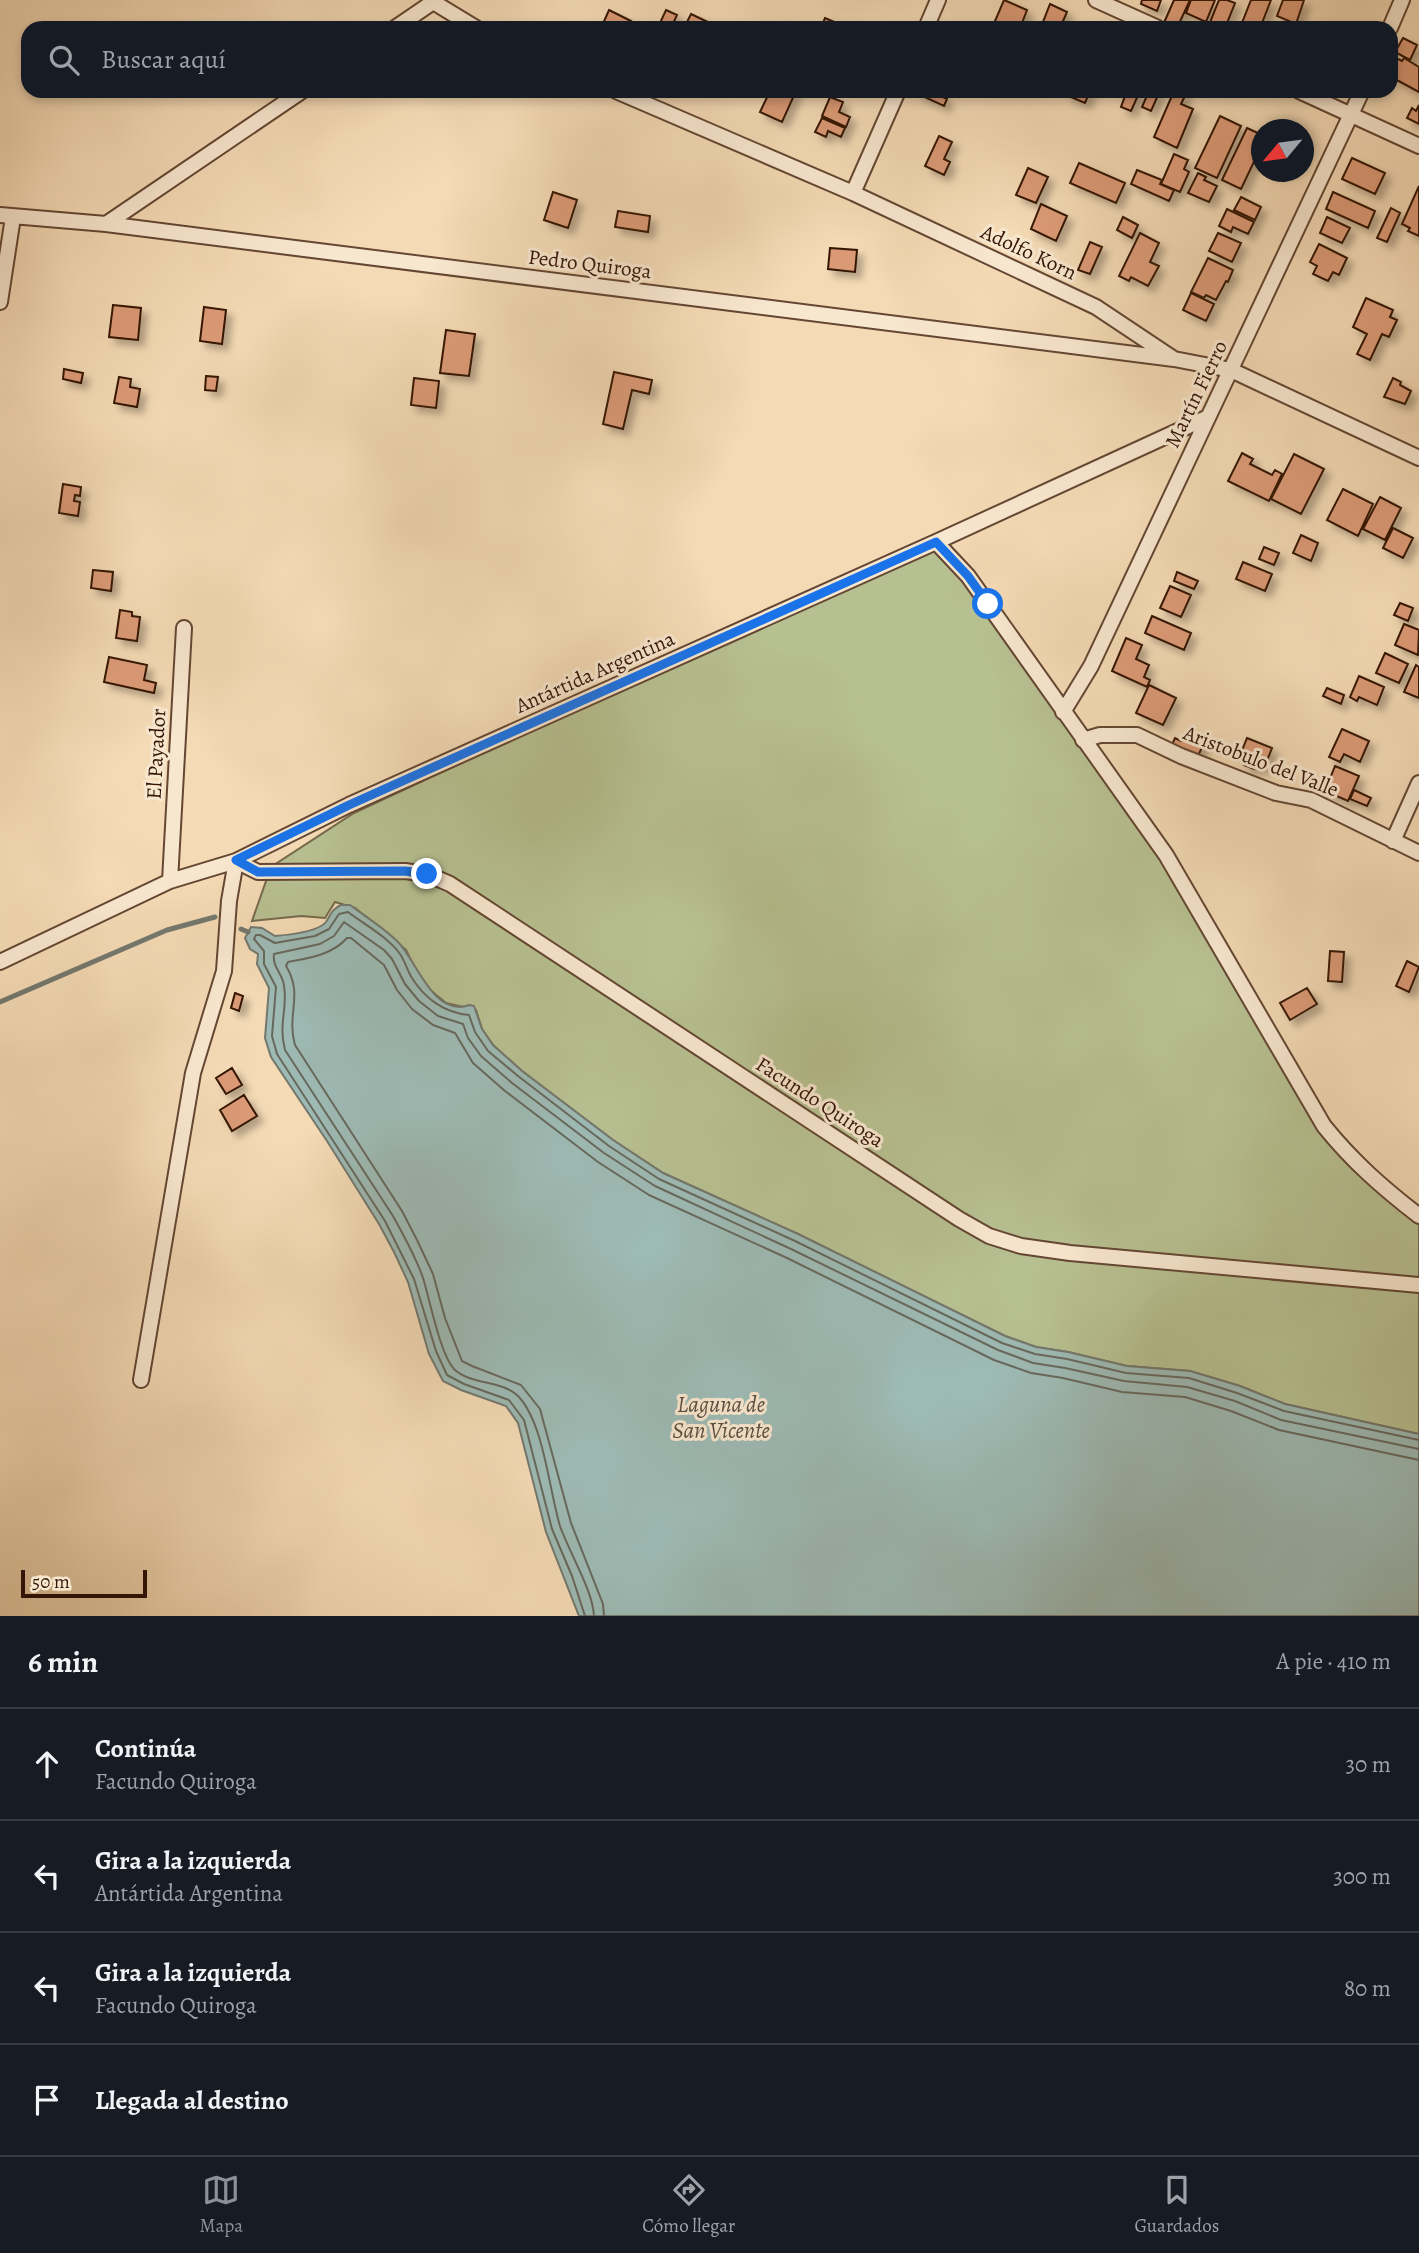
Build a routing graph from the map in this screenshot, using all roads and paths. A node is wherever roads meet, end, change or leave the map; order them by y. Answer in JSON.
{"nodes":[{"id":1,"x":938,"y":0,"type":"edge"},
{"id":2,"x":1096,"y":0,"type":"edge"},
{"id":3,"x":1402,"y":0,"type":"edge"},
{"id":4,"x":433,"y":1,"type":"edge"},
{"id":5,"x":405,"y":21,"type":"edge"},
{"id":6,"x":465,"y":21,"type":"edge"},
{"id":7,"x":929,"y":21,"type":"edge"},
{"id":8,"x":1142,"y":21,"type":"edge"},
{"id":9,"x":1393,"y":21,"type":"edge"},
{"id":10,"x":292,"y":98,"type":"edge"},
{"id":11,"x":632,"y":98,"type":"edge"},
{"id":12,"x":895,"y":98,"type":"edge"},
{"id":13,"x":1315,"y":98,"type":"edge"},
{"id":14,"x":1359,"y":98,"type":"edge"},
{"id":15,"x":1352,"y":114,"type":"junction"},
{"id":16,"x":1419,"y":146,"type":"edge"},
{"id":17,"x":853,"y":193,"type":"junction"},
{"id":18,"x":6,"y":216,"type":"edge"},
{"id":19,"x":106,"y":224,"type":"junction"},
{"id":20,"x":0,"y":303,"type":"edge"},
{"id":21,"x":1174,"y":359,"type":"junction"},
{"id":22,"x":1231,"y":370,"type":"junction"},
{"id":23,"x":1206,"y":418,"type":"junction"},
{"id":24,"x":1419,"y":458,"type":"edge"},
{"id":25,"x":936,"y":542,"type":"junction"},
{"id":26,"x":184,"y":628,"type":"dead end"},
{"id":27,"x":1063,"y":712,"type":"junction"},
{"id":28,"x":1083,"y":740,"type":"junction"},
{"id":29,"x":1419,"y":783,"type":"edge"},
{"id":30,"x":1393,"y":841,"type":"junction"},
{"id":31,"x":1419,"y":853,"type":"edge"},
{"id":32,"x":236,"y":860,"type":"junction"},
{"id":33,"x":170,"y":881,"type":"junction"},
{"id":34,"x":0,"y":962,"type":"edge"},
{"id":35,"x":1419,"y":1216,"type":"edge"},
{"id":36,"x":1419,"y":1285,"type":"edge"},
{"id":37,"x":141,"y":1380,"type":"dead end"}],
"edges":[{"from":1,"to":7,"type":"street"},
{"from":2,"to":8,"type":"street"},
{"from":3,"to":9,"type":"street"},
{"from":4,"to":5,"type":"street"},
{"from":4,"to":6,"type":"street"},
{"from":10,"to":19,"type":"street"},
{"from":11,"to":17,"type":"street","name":"Adolfo Korn"},
{"from":12,"to":17,"type":"street"},
{"from":13,"to":15,"type":"street"},
{"from":14,"to":15,"type":"street","name":"Martín Fierro"},
{"from":15,"to":16,"type":"street"},
{"from":15,"to":22,"type":"street","name":"Martín Fierro"},
{"from":17,"to":21,"type":"street","name":"Adolfo Korn"},
{"from":18,"to":19,"type":"street","name":"Pedro Quiroga"},
{"from":18,"to":20,"type":"street"},
{"from":19,"to":21,"type":"street","name":"Pedro Quiroga"},
{"from":21,"to":22,"type":"street","name":"Adolfo Korn"},
{"from":22,"to":23,"type":"street","name":"Martín Fierro"},
{"from":22,"to":24,"type":"street","name":"Adolfo Korn"},
{"from":23,"to":25,"type":"street","name":"Antártida Argentina"},
{"from":23,"to":27,"type":"street","name":"Martín Fierro"},
{"from":25,"to":27,"type":"street"},
{"from":25,"to":32,"type":"street","name":"Antártida Argentina"},
{"from":26,"to":33,"type":"street","name":"El Payador"},
{"from":27,"to":28,"type":"street"},
{"from":28,"to":30,"type":"street","name":"Aristobulo del Valle"},
{"from":28,"to":35,"type":"street"},
{"from":29,"to":30,"type":"street"},
{"from":30,"to":31,"type":"street","name":"Aristobulo del Valle"},
{"from":32,"to":33,"type":"street","name":"Antártida Argentina"},
{"from":32,"to":36,"type":"street","name":"Facundo Quiroga"},
{"from":32,"to":37,"type":"street"},
{"from":33,"to":34,"type":"street","name":"Antártida Argentina"}]}
